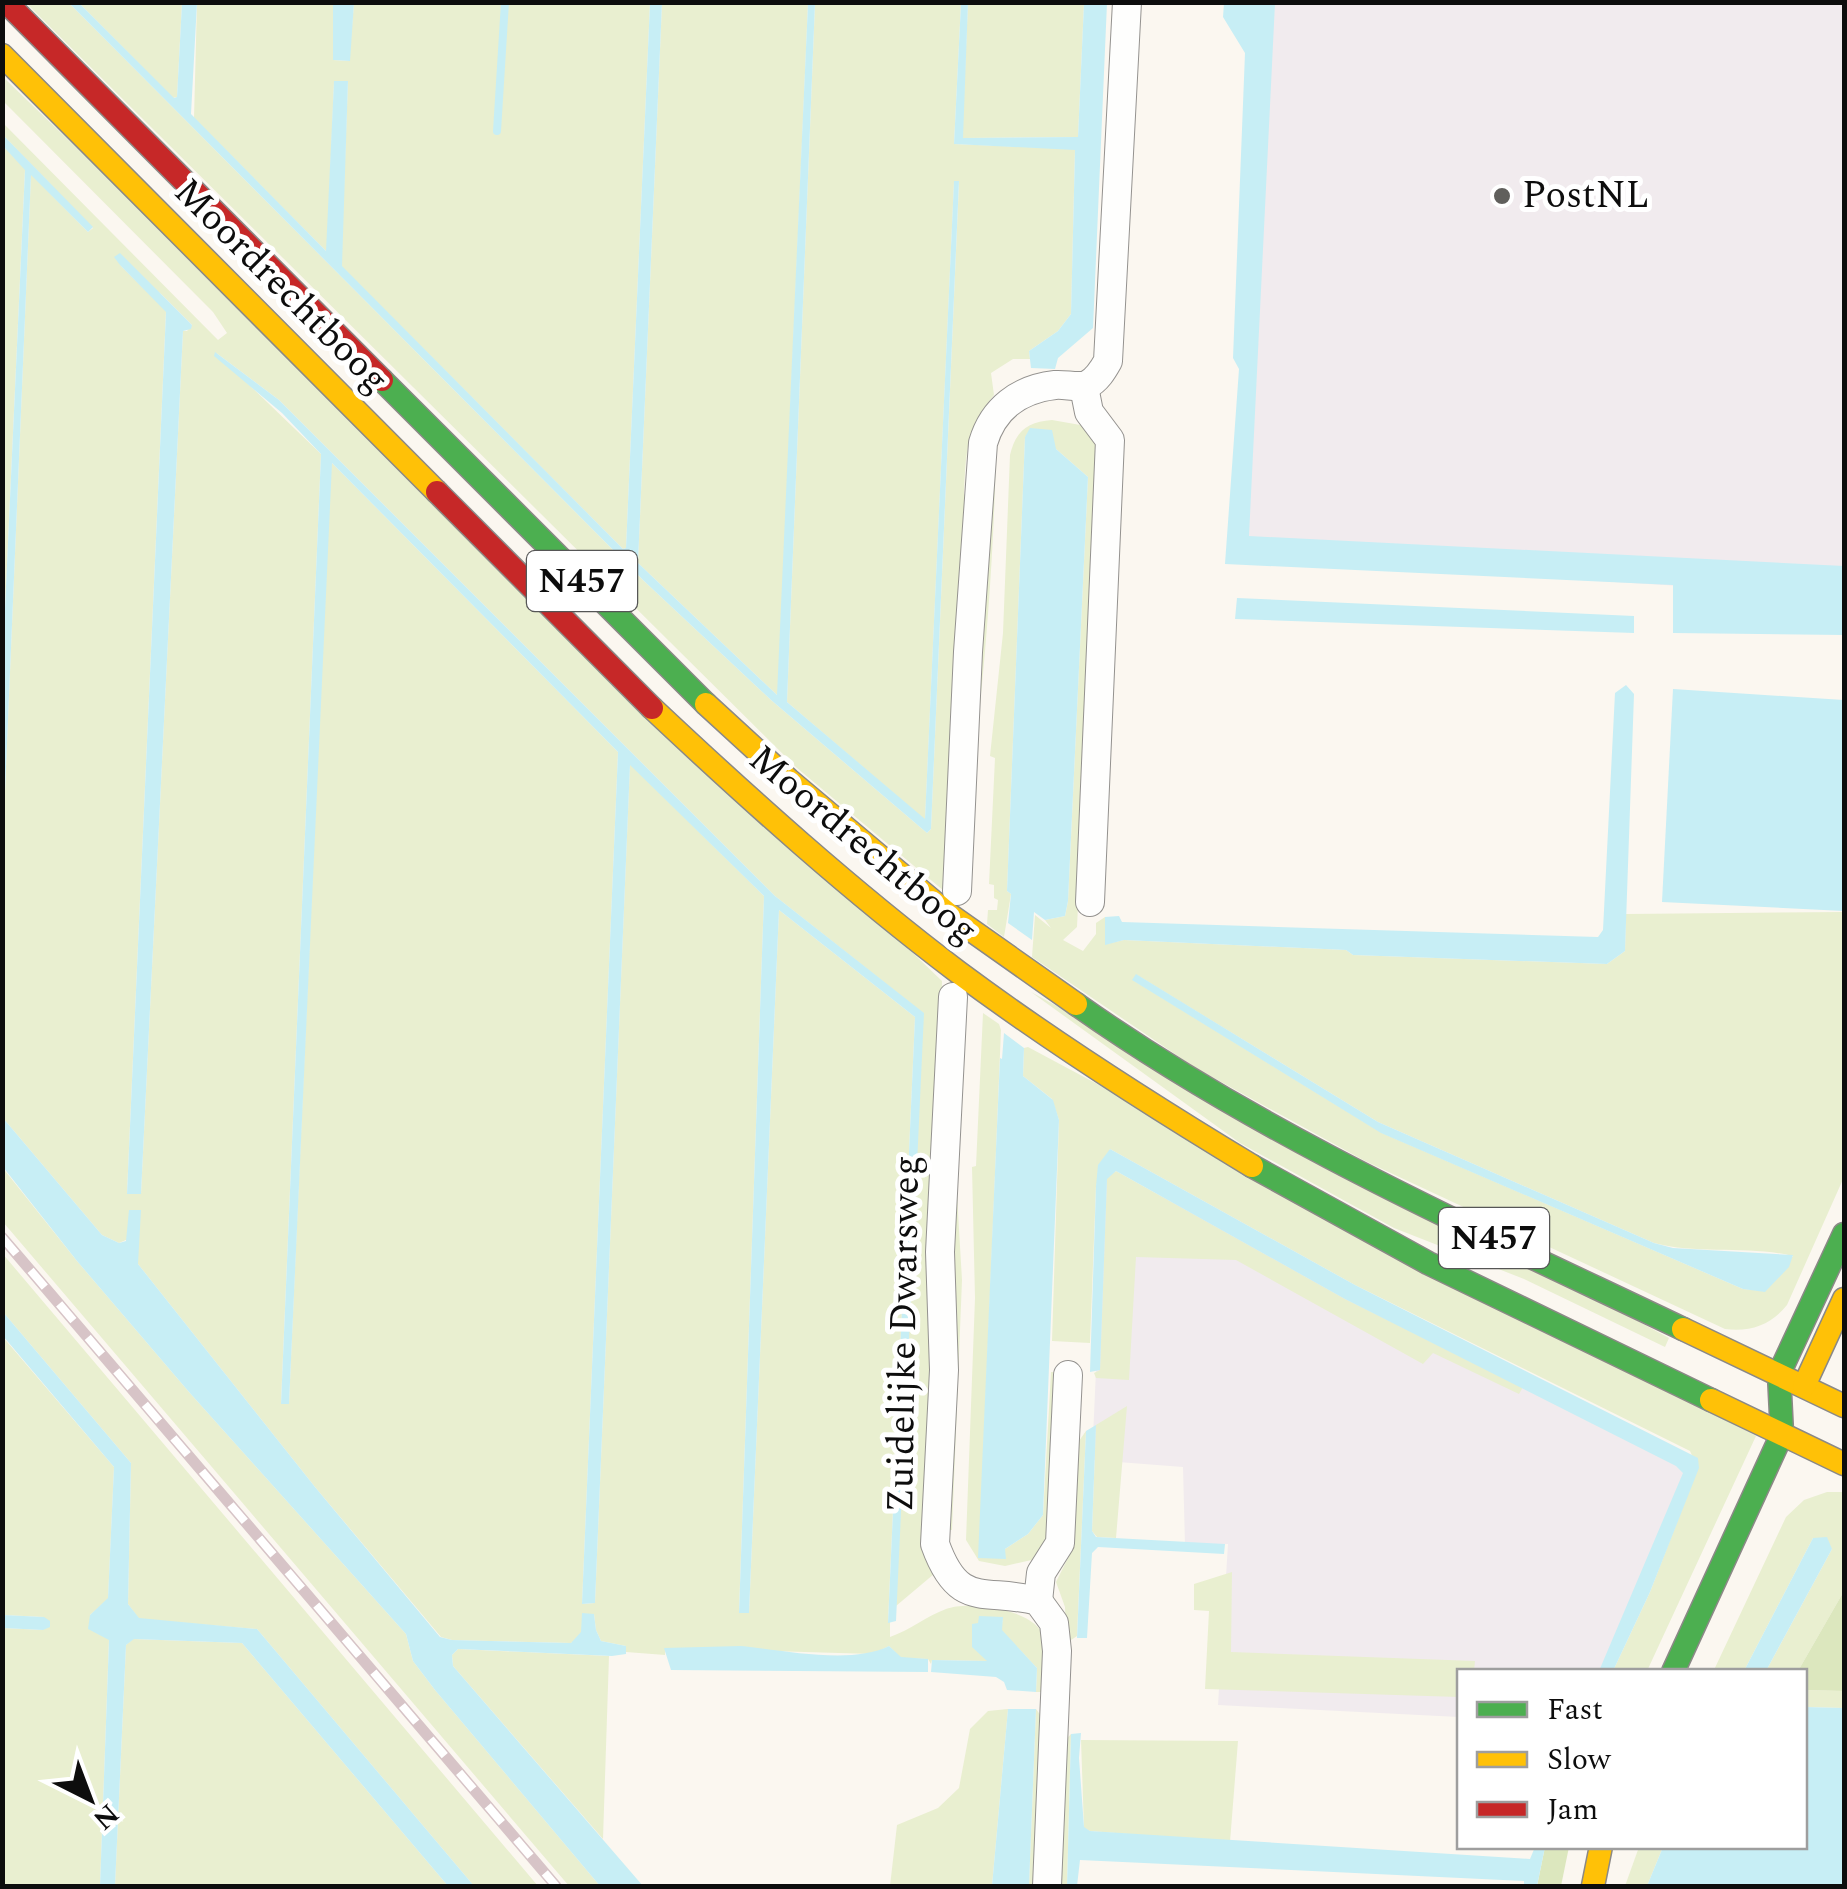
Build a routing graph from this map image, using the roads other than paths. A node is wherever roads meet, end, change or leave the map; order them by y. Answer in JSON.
{"nodes":[{"id":1,"x":6,"y":2,"type":"edge"},
{"id":2,"x":1128,"y":2,"type":"edge"},
{"id":3,"x":2,"y":55,"type":"edge"},
{"id":4,"x":1084,"y":386,"type":"junction"},
{"id":5,"x":956,"y":891,"type":"dead end"},
{"id":6,"x":1090,"y":902,"type":"dead end"},
{"id":7,"x":953,"y":996,"type":"dead end"},
{"id":8,"x":1844,"y":1234,"type":"edge"},
{"id":9,"x":1844,"y":1298,"type":"edge"},
{"id":10,"x":1780,"y":1374,"type":"junction"},
{"id":11,"x":1068,"y":1375,"type":"dead end"},
{"id":12,"x":1804,"y":1386,"type":"junction"},
{"id":13,"x":1844,"y":1406,"type":"edge"},
{"id":14,"x":1782,"y":1434,"type":"junction"},
{"id":15,"x":1844,"y":1464,"type":"edge"},
{"id":16,"x":1038,"y":1600,"type":"junction"},
{"id":17,"x":1674,"y":1669,"type":"edge"},
{"id":18,"x":1600,"y":1849,"type":"edge"},
{"id":19,"x":1047,"y":1886,"type":"edge"},
{"id":20,"x":1593,"y":1886,"type":"edge"}],
"edges":[{"from":1,"to":10,"type":"main road","name":"Moordrechtboog","number":"N457"},
{"from":2,"to":4,"type":"street"},
{"from":3,"to":14,"type":"main road","name":"Moordrechtboog","number":"N457"},
{"from":4,"to":5,"type":"street"},
{"from":4,"to":6,"type":"street"},
{"from":7,"to":16,"type":"street","name":"Zuidelijke Dwarsweg"},
{"from":8,"to":10,"type":"main road"},
{"from":9,"to":12,"type":"main road"},
{"from":10,"to":12,"type":"main road","name":"Moordrechtboog","number":"N457"},
{"from":10,"to":14,"type":"main road"},
{"from":11,"to":16,"type":"street"},
{"from":12,"to":13,"type":"main road","name":"Moordrechtboog","number":"N457"},
{"from":12,"to":14,"type":"main road"},
{"from":14,"to":15,"type":"main road","name":"Moordrechtboog","number":"N457"},
{"from":14,"to":17,"type":"main road"},
{"from":16,"to":19,"type":"street"},
{"from":18,"to":20,"type":"main road"}]}
